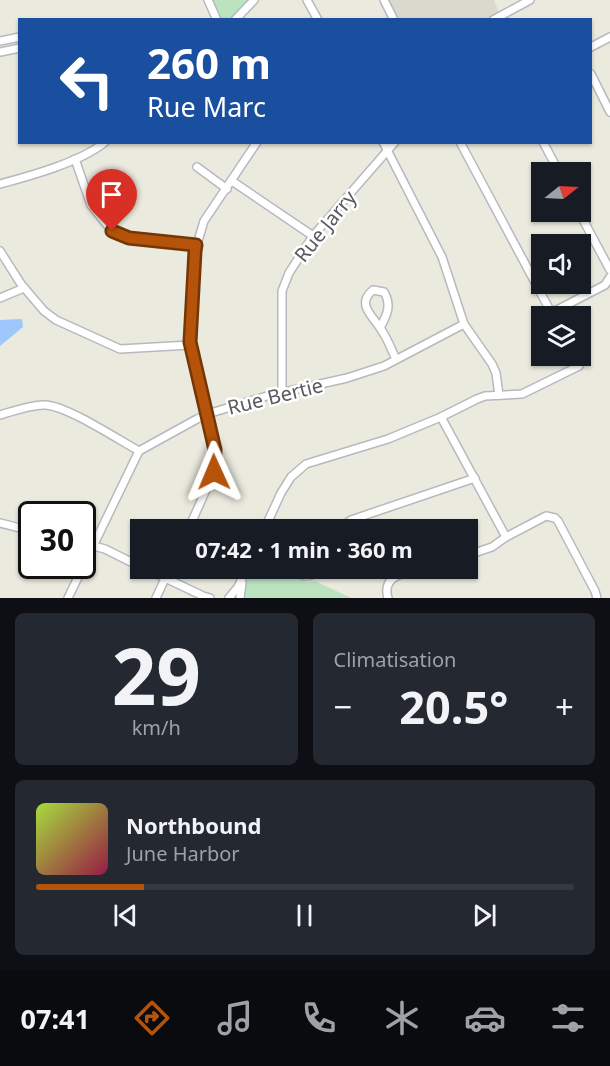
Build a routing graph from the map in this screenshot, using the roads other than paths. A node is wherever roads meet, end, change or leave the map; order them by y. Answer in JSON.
{"nodes":[{"id":1,"x":208,"y":0,"type":"edge"},
{"id":2,"x":254,"y":0,"type":"edge"},
{"id":3,"x":307,"y":0,"type":"edge"},
{"id":4,"x":384,"y":0,"type":"edge"},
{"id":5,"x":530,"y":0,"type":"edge"},
{"id":6,"x":216,"y":18,"type":"edge"},
{"id":7,"x":237,"y":18,"type":"edge"},
{"id":8,"x":317,"y":18,"type":"edge"},
{"id":9,"x":393,"y":18,"type":"edge"},
{"id":10,"x":497,"y":18,"type":"edge"},
{"id":11,"x":18,"y":37,"type":"edge"},
{"id":12,"x":610,"y":37,"type":"edge"},
{"id":13,"x":0,"y":41,"type":"edge"},
{"id":14,"x":592,"y":46,"type":"edge"},
{"id":15,"x":18,"y":48,"type":"edge"},
{"id":16,"x":0,"y":52,"type":"edge"},
{"id":17,"x":592,"y":76,"type":"edge"},
{"id":18,"x":610,"y":112,"type":"edge"},
{"id":19,"x":102,"y":144,"type":"edge"},
{"id":20,"x":257,"y":144,"type":"edge"},
{"id":21,"x":384,"y":144,"type":"edge"},
{"id":22,"x":393,"y":144,"type":"edge"},
{"id":23,"x":461,"y":144,"type":"edge"},
{"id":24,"x":544,"y":144,"type":"edge"},
{"id":25,"x":388,"y":151,"type":"junction"},
{"id":26,"x":75,"y":159,"type":"junction"},
{"id":27,"x":554,"y":162,"type":"edge"},
{"id":28,"x":196,"y":167,"type":"dead end"},
{"id":29,"x":232,"y":181,"type":"junction"},
{"id":30,"x":0,"y":184,"type":"edge"},
{"id":31,"x":227,"y":189,"type":"junction"},
{"id":32,"x":584,"y":222,"type":"edge"},
{"id":33,"x":313,"y":236,"type":"junction"},
{"id":34,"x":196,"y":245,"type":"junction"},
{"id":35,"x":0,"y":251,"type":"edge"},
{"id":36,"x":610,"y":270,"type":"edge"},
{"id":37,"x":610,"y":277,"type":"edge"},
{"id":38,"x":24,"y":288,"type":"junction"},
{"id":39,"x":0,"y":298,"type":"edge"},
{"id":40,"x":547,"y":306,"type":"edge"},
{"id":41,"x":568,"y":306,"type":"edge"},
{"id":42,"x":464,"y":324,"type":"junction"},
{"id":43,"x":380,"y":328,"type":"junction"},
{"id":44,"x":190,"y":345,"type":"junction"},
{"id":45,"x":396,"y":359,"type":"junction"},
{"id":46,"x":579,"y":366,"type":"edge"},
{"id":47,"x":282,"y":393,"type":"junction"},
{"id":48,"x":500,"y":394,"type":"junction"},
{"id":49,"x":0,"y":415,"type":"edge"},
{"id":50,"x":207,"y":415,"type":"junction"},
{"id":51,"x":441,"y":417,"type":"junction"},
{"id":52,"x":139,"y":451,"type":"junction"},
{"id":53,"x":475,"y":478,"type":"junction"},
{"id":54,"x":193,"y":519,"type":"edge"},
{"id":55,"x":269,"y":519,"type":"edge"},
{"id":56,"x":354,"y":519,"type":"edge"},
{"id":57,"x":0,"y":523,"type":"edge"},
{"id":58,"x":18,"y":528,"type":"edge"},
{"id":59,"x":506,"y":537,"type":"junction"},
{"id":60,"x":96,"y":540,"type":"edge"},
{"id":61,"x":96,"y":547,"type":"edge"},
{"id":62,"x":478,"y":552,"type":"edge"},
{"id":63,"x":130,"y":562,"type":"edge"},
{"id":64,"x":77,"y":579,"type":"edge"},
{"id":65,"x":165,"y":579,"type":"joint"},
{"id":66,"x":392,"y":579,"type":"edge"},
{"id":67,"x":242,"y":580,"type":"joint"},
{"id":68,"x":206,"y":597,"type":"edge"},
{"id":69,"x":68,"y":598,"type":"edge"},
{"id":70,"x":156,"y":598,"type":"edge"},
{"id":71,"x":229,"y":598,"type":"edge"},
{"id":72,"x":240,"y":598,"type":"edge"},
{"id":73,"x":388,"y":598,"type":"edge"},
{"id":74,"x":597,"y":598,"type":"edge"}],
"edges":[{"from":1,"to":6,"type":"street"},
{"from":2,"to":7,"type":"street"},
{"from":3,"to":8,"type":"street"},
{"from":4,"to":9,"type":"street"},
{"from":5,"to":10,"type":"street"},
{"from":11,"to":13,"type":"street"},
{"from":12,"to":14,"type":"street"},
{"from":15,"to":16,"type":"street"},
{"from":17,"to":18,"type":"street"},
{"from":19,"to":26,"type":"street"},
{"from":20,"to":29,"type":"street"},
{"from":21,"to":25,"type":"street"},
{"from":22,"to":25,"type":"street","name":"Rue Jarry"},
{"from":23,"to":40,"type":"street"},
{"from":24,"to":27,"type":"street"},
{"from":25,"to":33,"type":"street","name":"Rue Jarry"},
{"from":25,"to":42,"type":"street"},
{"from":26,"to":30,"type":"street"},
{"from":26,"to":34,"type":"street"},
{"from":28,"to":31,"type":"street"},
{"from":29,"to":31,"type":"street"},
{"from":29,"to":33,"type":"street"},
{"from":31,"to":34,"type":"street"},
{"from":32,"to":36,"type":"street"},
{"from":33,"to":47,"type":"street","name":"Rue Jarry"},
{"from":34,"to":44,"type":"street"},
{"from":35,"to":38,"type":"street"},
{"from":37,"to":41,"type":"street"},
{"from":38,"to":39,"type":"street"},
{"from":38,"to":44,"type":"street"},
{"from":42,"to":45,"type":"street","name":"Rue Bertie"},
{"from":42,"to":48,"type":"street"},
{"from":43,"to":43,"type":"street"},
{"from":43,"to":45,"type":"street"},
{"from":44,"to":50,"type":"street"},
{"from":45,"to":47,"type":"street","name":"Rue Bertie"},
{"from":46,"to":48,"type":"street"},
{"from":47,"to":50,"type":"street","name":"Rue Bertie"},
{"from":48,"to":51,"type":"street"},
{"from":49,"to":52,"type":"street"},
{"from":50,"to":52,"type":"street","name":"Rue Bertie"},
{"from":50,"to":54,"type":"street"},
{"from":51,"to":53,"type":"street"},
{"from":51,"to":55,"type":"street"},
{"from":52,"to":60,"type":"street"},
{"from":53,"to":56,"type":"street"},
{"from":53,"to":59,"type":"street"},
{"from":57,"to":58,"type":"street"},
{"from":59,"to":62,"type":"street"},
{"from":59,"to":74,"type":"street"},
{"from":61,"to":63,"type":"street"},
{"from":64,"to":69,"type":"street"},
{"from":65,"to":68,"type":"street"},
{"from":65,"to":70,"type":"street"},
{"from":66,"to":73,"type":"street"},
{"from":67,"to":71,"type":"street"},
{"from":67,"to":72,"type":"street"}]}
